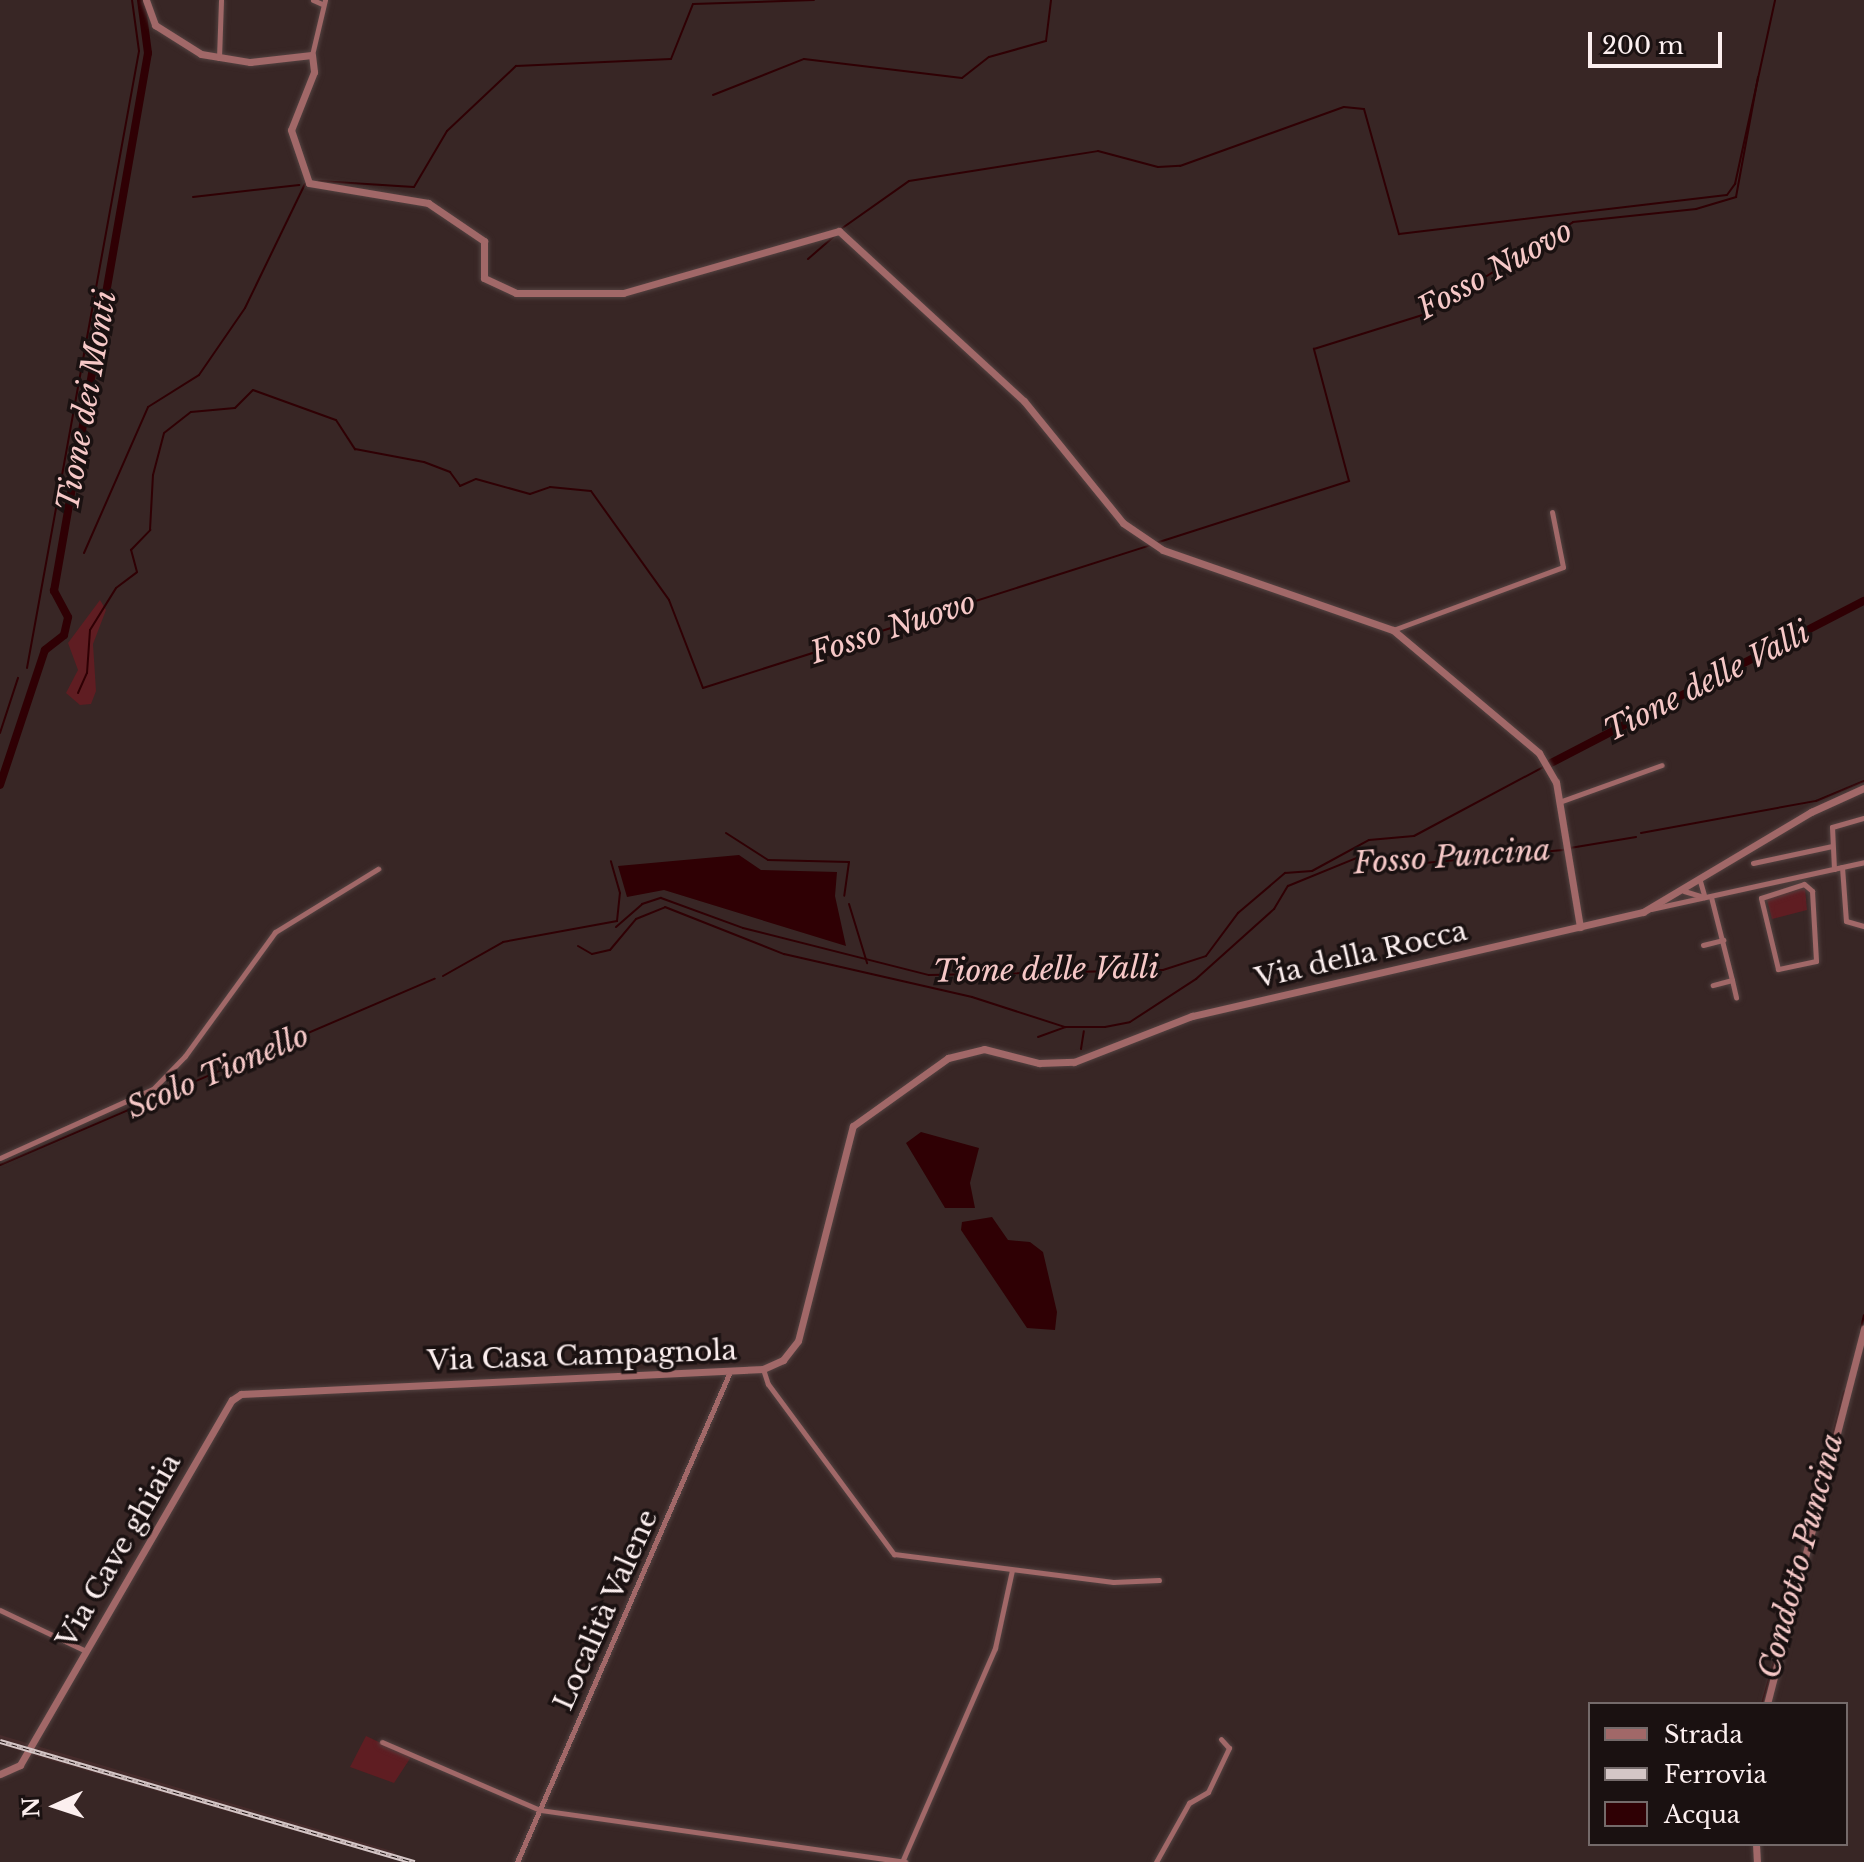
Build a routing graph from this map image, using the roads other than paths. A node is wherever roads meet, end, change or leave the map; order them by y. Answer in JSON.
{"nodes":[{"id":1,"x":146,"y":0,"type":"edge"},
{"id":2,"x":221,"y":0,"type":"edge"},
{"id":3,"x":313,"y":0,"type":"edge"},
{"id":4,"x":323,"y":2,"type":"edge"},
{"id":5,"x":312,"y":55,"type":"junction"},
{"id":6,"x":218,"y":59,"type":"junction"},
{"id":7,"x":1552,"y":512,"type":"dead end"},
{"id":8,"x":1393,"y":630,"type":"junction"},
{"id":9,"x":1662,"y":765,"type":"dead end"},
{"id":10,"x":1864,"y":788,"type":"edge"},
{"id":11,"x":1558,"y":802,"type":"junction"},
{"id":12,"x":1864,"y":818,"type":"edge"},
{"id":13,"x":1832,"y":846,"type":"junction"},
{"id":14,"x":1864,"y":862,"type":"edge"},
{"id":15,"x":1753,"y":863,"type":"dead end"},
{"id":16,"x":1842,"y":867,"type":"junction"},
{"id":17,"x":378,"y":869,"type":"dead end"},
{"id":18,"x":1834,"y":869,"type":"junction"},
{"id":19,"x":1700,"y":881,"type":"junction"},
{"id":20,"x":1781,"y":881,"type":"junction"},
{"id":21,"x":1783,"y":889,"type":"junction"},
{"id":22,"x":1683,"y":892,"type":"junction"},
{"id":23,"x":1713,"y":896,"type":"junction"},
{"id":24,"x":1693,"y":901,"type":"junction"},
{"id":25,"x":1650,"y":909,"type":"junction"},
{"id":26,"x":1864,"y":926,"type":"edge"},
{"id":27,"x":1580,"y":927,"type":"junction"},
{"id":28,"x":1723,"y":940,"type":"junction"},
{"id":29,"x":1703,"y":945,"type":"dead end"},
{"id":30,"x":1732,"y":980,"type":"junction"},
{"id":31,"x":1713,"y":985,"type":"dead end"},
{"id":32,"x":1736,"y":998,"type":"dead end"},
{"id":33,"x":863,"y":1115,"type":"joint"},
{"id":34,"x":0,"y":1158,"type":"edge"},
{"id":35,"x":1864,"y":1328,"type":"edge"},
{"id":36,"x":763,"y":1369,"type":"junction"},
{"id":37,"x":729,"y":1374,"type":"junction"},
{"id":38,"x":264,"y":1391,"type":"joint"},
{"id":39,"x":1012,"y":1570,"type":"junction"},
{"id":40,"x":1159,"y":1580,"type":"dead end"},
{"id":41,"x":0,"y":1610,"type":"edge"},
{"id":42,"x":86,"y":1651,"type":"junction"},
{"id":43,"x":1768,"y":1702,"type":"edge"},
{"id":44,"x":1221,"y":1739,"type":"dead end"},
{"id":45,"x":382,"y":1742,"type":"dead end"},
{"id":46,"x":0,"y":1774,"type":"edge"},
{"id":47,"x":540,"y":1810,"type":"junction"},
{"id":48,"x":517,"y":1862,"type":"edge"},
{"id":49,"x":904,"y":1862,"type":"edge"},
{"id":50,"x":1156,"y":1862,"type":"edge"}],
"edges":[{"from":1,"to":6,"type":"street"},
{"from":2,"to":6,"type":"street"},
{"from":3,"to":4,"type":"street"},
{"from":4,"to":5,"type":"street"},
{"from":5,"to":6,"type":"street"},
{"from":5,"to":8,"type":"street"},
{"from":7,"to":8,"type":"street"},
{"from":8,"to":11,"type":"street"},
{"from":9,"to":11,"type":"street"},
{"from":10,"to":19,"type":"street","name":"Via della Rocca"},
{"from":11,"to":27,"type":"street"},
{"from":12,"to":13,"type":"street"},
{"from":13,"to":15,"type":"street"},
{"from":13,"to":18,"type":"street"},
{"from":14,"to":16,"type":"street"},
{"from":16,"to":18,"type":"street"},
{"from":16,"to":26,"type":"street"},
{"from":17,"to":34,"type":"street"},
{"from":18,"to":20,"type":"street"},
{"from":19,"to":22,"type":"street","name":"Via della Rocca"},
{"from":19,"to":23,"type":"street"},
{"from":20,"to":21,"type":"street"},
{"from":20,"to":23,"type":"street"},
{"from":21,"to":21,"type":"street"},
{"from":22,"to":23,"type":"street"},
{"from":22,"to":24,"type":"street"},
{"from":22,"to":25,"type":"street","name":"Via della Rocca"},
{"from":23,"to":24,"type":"street"},
{"from":23,"to":28,"type":"street"},
{"from":24,"to":25,"type":"street"},
{"from":25,"to":27,"type":"street","name":"Via della Rocca"},
{"from":27,"to":33,"type":"street","name":"Via della Rocca"},
{"from":28,"to":29,"type":"street"},
{"from":28,"to":30,"type":"street"},
{"from":30,"to":31,"type":"street"},
{"from":30,"to":32,"type":"street"},
{"from":33,"to":36,"type":"street","name":"Via Casa Campagnola"},
{"from":35,"to":43,"type":"street"},
{"from":36,"to":37,"type":"street","name":"Via Casa Campagnola"},
{"from":36,"to":39,"type":"street"},
{"from":37,"to":38,"type":"street","name":"Via Casa Campagnola"},
{"from":37,"to":47,"type":"street","name":"Località Valene"},
{"from":38,"to":42,"type":"street","name":"Via Cave ghiaia"},
{"from":39,"to":40,"type":"street"},
{"from":39,"to":49,"type":"street"},
{"from":41,"to":42,"type":"street"},
{"from":42,"to":46,"type":"street","name":"Via Cave ghiaia"},
{"from":44,"to":50,"type":"street"},
{"from":45,"to":47,"type":"street"},
{"from":47,"to":48,"type":"street","name":"Località Valene"},
{"from":47,"to":49,"type":"street"}]}
